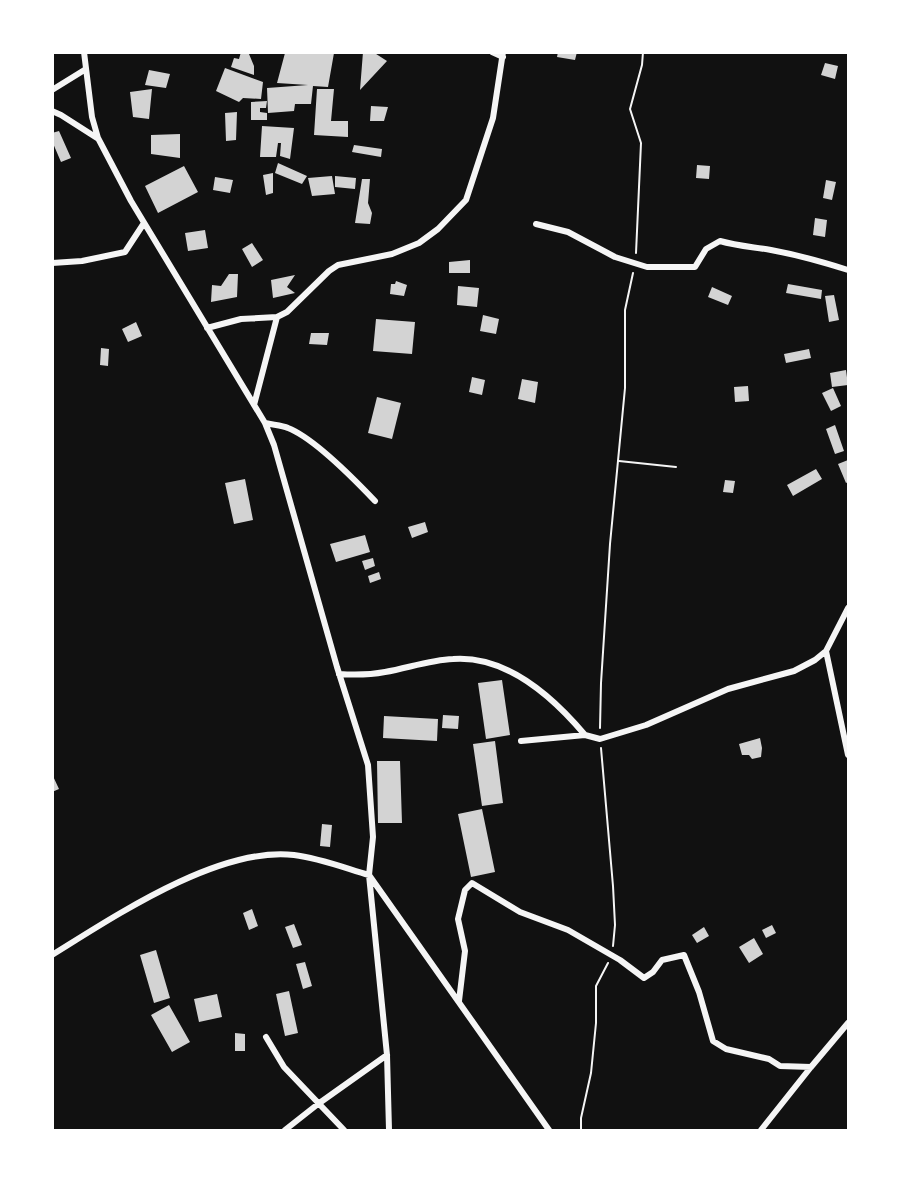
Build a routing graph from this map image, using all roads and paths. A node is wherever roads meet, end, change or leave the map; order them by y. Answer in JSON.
{"nodes":[{"id":1,"x":84,"y":52,"type":"edge"},
{"id":2,"x":492,"y":52,"type":"edge"},
{"id":3,"x":644,"y":52,"type":"edge"},
{"id":4,"x":503,"y":55,"type":"edge"},
{"id":5,"x":86,"y":69,"type":"junction"},
{"id":6,"x":52,"y":90,"type":"edge"},
{"id":7,"x":52,"y":111,"type":"edge"},
{"id":8,"x":98,"y":138,"type":"junction"},
{"id":9,"x":144,"y":223,"type":"junction"},
{"id":10,"x":536,"y":224,"type":"dead end"},
{"id":11,"x":52,"y":263,"type":"edge"},
{"id":12,"x":635,"y":263,"type":"junction"},
{"id":13,"x":849,"y":270,"type":"edge"},
{"id":14,"x":277,"y":317,"type":"junction"},
{"id":15,"x":207,"y":328,"type":"junction"},
{"id":16,"x":254,"y":405,"type":"junction"},
{"id":17,"x":265,"y":423,"type":"junction"},
{"id":18,"x":619,"y":461,"type":"junction"},
{"id":19,"x":675,"y":467,"type":"dead end"},
{"id":20,"x":375,"y":501,"type":"dead end"},
{"id":21,"x":849,"y":609,"type":"edge"},
{"id":22,"x":826,"y":651,"type":"junction"},
{"id":23,"x":339,"y":674,"type":"junction"},
{"id":24,"x":585,"y":735,"type":"junction"},
{"id":25,"x":600,"y":739,"type":"junction"},
{"id":26,"x":521,"y":741,"type":"dead end"},
{"id":27,"x":849,"y":755,"type":"edge"},
{"id":28,"x":369,"y":875,"type":"junction"},
{"id":29,"x":52,"y":955,"type":"edge"},
{"id":30,"x":612,"y":956,"type":"junction"},
{"id":31,"x":459,"y":1002,"type":"junction"},
{"id":32,"x":849,"y":1023,"type":"edge"},
{"id":33,"x":266,"y":1037,"type":"dead end"},
{"id":34,"x":387,"y":1055,"type":"junction"},
{"id":35,"x":811,"y":1066,"type":"junction"},
{"id":36,"x":318,"y":1104,"type":"junction"},
{"id":37,"x":285,"y":1131,"type":"edge"},
{"id":38,"x":344,"y":1131,"type":"edge"},
{"id":39,"x":389,"y":1131,"type":"edge"},
{"id":40,"x":549,"y":1131,"type":"edge"},
{"id":41,"x":581,"y":1131,"type":"edge"},
{"id":42,"x":761,"y":1131,"type":"edge"}],
"edges":[{"from":1,"to":5,"type":"street"},
{"from":2,"to":4,"type":"street"},
{"from":3,"to":12,"type":"path"},
{"from":4,"to":14,"type":"street"},
{"from":5,"to":6,"type":"street"},
{"from":5,"to":8,"type":"street"},
{"from":7,"to":8,"type":"street"},
{"from":8,"to":9,"type":"street"},
{"from":9,"to":11,"type":"street"},
{"from":9,"to":15,"type":"street"},
{"from":10,"to":12,"type":"street"},
{"from":12,"to":13,"type":"street"},
{"from":12,"to":18,"type":"path"},
{"from":14,"to":15,"type":"street"},
{"from":14,"to":16,"type":"street"},
{"from":15,"to":16,"type":"street"},
{"from":16,"to":17,"type":"street"},
{"from":17,"to":20,"type":"street"},
{"from":17,"to":23,"type":"street"},
{"from":18,"to":19,"type":"path"},
{"from":18,"to":25,"type":"path"},
{"from":21,"to":22,"type":"street"},
{"from":22,"to":25,"type":"street"},
{"from":22,"to":27,"type":"street"},
{"from":23,"to":24,"type":"street"},
{"from":23,"to":28,"type":"street"},
{"from":24,"to":25,"type":"street"},
{"from":24,"to":26,"type":"street"},
{"from":25,"to":30,"type":"path"},
{"from":28,"to":29,"type":"street"},
{"from":28,"to":31,"type":"street"},
{"from":28,"to":34,"type":"street"},
{"from":30,"to":31,"type":"street"},
{"from":30,"to":35,"type":"street"},
{"from":30,"to":41,"type":"path"},
{"from":31,"to":40,"type":"street"},
{"from":32,"to":35,"type":"street"},
{"from":33,"to":36,"type":"street"},
{"from":34,"to":36,"type":"street"},
{"from":34,"to":39,"type":"street"},
{"from":35,"to":42,"type":"street"},
{"from":36,"to":37,"type":"street"},
{"from":36,"to":38,"type":"street"}]}
